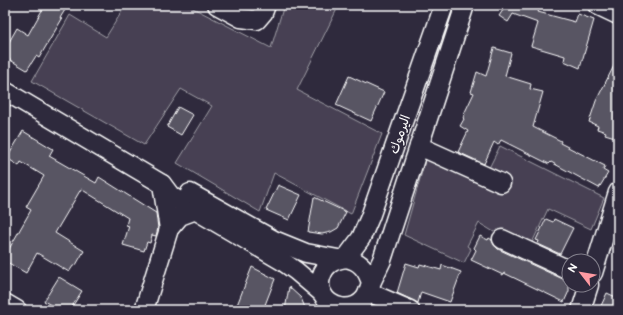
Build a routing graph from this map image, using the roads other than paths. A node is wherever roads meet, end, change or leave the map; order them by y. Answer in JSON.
{"nodes":[{"id":1,"x":217,"y":5,"type":"edge"},
{"id":2,"x":266,"y":5,"type":"edge"},
{"id":3,"x":444,"y":5,"type":"edge"},
{"id":4,"x":465,"y":5,"type":"edge"},
{"id":5,"x":597,"y":5,"type":"edge"},
{"id":6,"x":618,"y":15,"type":"edge"},
{"id":7,"x":5,"y":91,"type":"edge"},
{"id":8,"x":419,"y":146,"type":"junction"},
{"id":9,"x":500,"y":183,"type":"dead end"},
{"id":10,"x":162,"y":184,"type":"junction"},
{"id":11,"x":618,"y":192,"type":"edge"},
{"id":12,"x":199,"y":205,"type":"junction"},
{"id":13,"x":169,"y":229,"type":"junction"},
{"id":14,"x":502,"y":239,"type":"dead end"},
{"id":15,"x":599,"y":253,"type":"edge"},
{"id":16,"x":342,"y":259,"type":"junction"},
{"id":17,"x":561,"y":266,"type":"edge"},
{"id":18,"x":586,"y":293,"type":"edge"},
{"id":19,"x":366,"y":296,"type":"edge"},
{"id":20,"x":327,"y":301,"type":"edge"},
{"id":21,"x":144,"y":310,"type":"edge"},
{"id":22,"x":410,"y":310,"type":"edge"},
{"id":23,"x":581,"y":310,"type":"edge"}],
"edges":[{"from":1,"to":2,"type":"street"},
{"from":3,"to":16,"type":"street","name":"اليرموك"},
{"from":4,"to":8,"type":"street"},
{"from":5,"to":6,"type":"street"},
{"from":7,"to":10,"type":"street"},
{"from":8,"to":9,"type":"street"},
{"from":8,"to":19,"type":"street"},
{"from":10,"to":12,"type":"street"},
{"from":10,"to":13,"type":"street"},
{"from":11,"to":15,"type":"street"},
{"from":12,"to":13,"type":"street"},
{"from":12,"to":16,"type":"street"},
{"from":12,"to":20,"type":"street"},
{"from":13,"to":21,"type":"street"},
{"from":14,"to":17,"type":"street"},
{"from":16,"to":19,"type":"street"},
{"from":16,"to":20,"type":"street"},
{"from":18,"to":23,"type":"street"},
{"from":19,"to":20,"type":"street"},
{"from":19,"to":22,"type":"street"}]}
